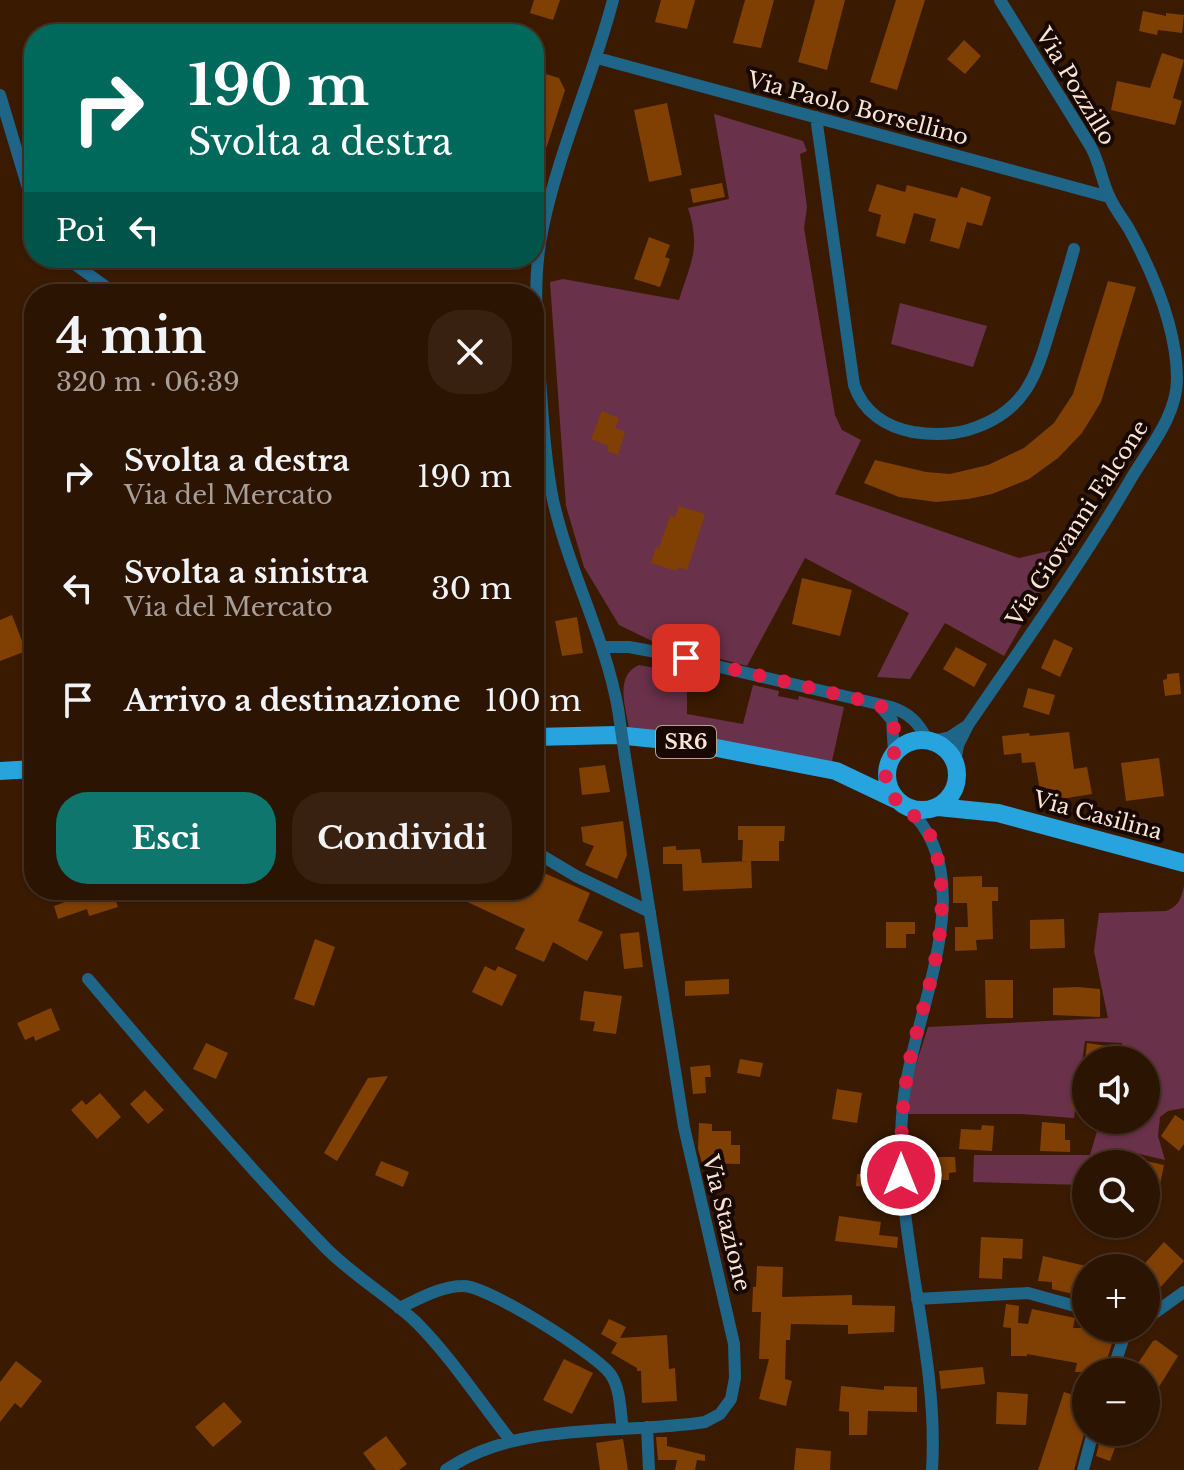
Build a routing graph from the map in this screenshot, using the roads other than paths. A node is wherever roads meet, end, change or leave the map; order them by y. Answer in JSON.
{"nodes":[{"id":1,"x":613,"y":0,"type":"edge"},
{"id":2,"x":1000,"y":0,"type":"edge"},
{"id":3,"x":597,"y":58,"type":"junction"},
{"id":4,"x":0,"y":95,"type":"edge"},
{"id":5,"x":816,"y":117,"type":"junction"},
{"id":6,"x":24,"y":175,"type":"edge"},
{"id":7,"x":1109,"y":197,"type":"junction"},
{"id":8,"x":544,"y":221,"type":"edge"},
{"id":9,"x":1074,"y":249,"type":"dead end"},
{"id":10,"x":80,"y":268,"type":"edge"},
{"id":11,"x":102,"y":284,"type":"edge"},
{"id":12,"x":1180,"y":377,"type":"edge"},
{"id":13,"x":544,"y":435,"type":"edge"},
{"id":14,"x":603,"y":647,"type":"junction"},
{"id":15,"x":878,"y":704,"type":"junction"},
{"id":16,"x":968,"y":725,"type":"junction"},
{"id":17,"x":544,"y":737,"type":"edge"},
{"id":18,"x":930,"y":741,"type":"junction"},
{"id":19,"x":891,"y":757,"type":"junction"},
{"id":20,"x":956,"y":767,"type":"junction"},
{"id":21,"x":24,"y":770,"type":"edge"},
{"id":22,"x":0,"y":771,"type":"edge"},
{"id":23,"x":836,"y":771,"type":"junction"},
{"id":24,"x":900,"y":803,"type":"junction"},
{"id":25,"x":936,"y":808,"type":"junction"},
{"id":26,"x":998,"y":813,"type":"junction"},
{"id":27,"x":929,"y":833,"type":"junction"},
{"id":28,"x":544,"y":857,"type":"edge"},
{"id":29,"x":1184,"y":863,"type":"edge"},
{"id":30,"x":650,"y":912,"type":"junction"},
{"id":31,"x":88,"y":979,"type":"dead end"},
{"id":32,"x":1184,"y":1292,"type":"edge"},
{"id":33,"x":917,"y":1299,"type":"junction"},
{"id":34,"x":1072,"y":1305,"type":"edge"},
{"id":35,"x":399,"y":1308,"type":"junction"},
{"id":36,"x":1160,"y":1309,"type":"edge"},
{"id":37,"x":647,"y":1427,"type":"junction"},
{"id":38,"x":623,"y":1429,"type":"junction"},
{"id":39,"x":511,"y":1441,"type":"junction"},
{"id":40,"x":1089,"y":1446,"type":"edge"},
{"id":41,"x":446,"y":1470,"type":"edge"},
{"id":42,"x":649,"y":1470,"type":"edge"},
{"id":43,"x":932,"y":1470,"type":"edge"},
{"id":44,"x":1083,"y":1470,"type":"edge"}],
"edges":[{"from":1,"to":3,"type":"street","name":"Via Stazione"},
{"from":2,"to":7,"type":"street","name":"Via Pozzillo"},
{"from":3,"to":5,"type":"street","name":"Via Paolo Borsellino"},
{"from":3,"to":8,"type":"street","name":"Via Stazione"},
{"from":4,"to":6,"type":"street"},
{"from":5,"to":7,"type":"street","name":"Via Paolo Borsellino"},
{"from":5,"to":9,"type":"street"},
{"from":7,"to":12,"type":"street","name":"Via Giovanni Falcone"},
{"from":10,"to":11,"type":"street"},
{"from":12,"to":16,"type":"street","name":"Via Giovanni Falcone"},
{"from":13,"to":14,"type":"street","name":"Via Stazione"},
{"from":14,"to":15,"type":"street"},
{"from":14,"to":30,"type":"street","name":"Via Stazione","bridge":true},
{"from":15,"to":18,"type":"street"},
{"from":15,"to":19,"type":"street"},
{"from":16,"to":18,"type":"street"},
{"from":16,"to":20,"type":"street","name":"Via Giovanni Falcone"},
{"from":17,"to":23,"type":"main road","number":"SR6"},
{"from":18,"to":19,"type":"main road"},
{"from":18,"to":20,"type":"main road"},
{"from":19,"to":23,"type":"main road","number":"SR6"},
{"from":19,"to":24,"type":"main road"},
{"from":20,"to":25,"type":"main road"},
{"from":20,"to":26,"type":"main road","name":"Via Casilina"},
{"from":21,"to":22,"type":"main road"},
{"from":23,"to":24,"type":"main road","number":"SR6"},
{"from":24,"to":25,"type":"main road"},
{"from":24,"to":27,"type":"street"},
{"from":25,"to":26,"type":"main road","name":"Via Casilina"},
{"from":25,"to":27,"type":"street"},
{"from":26,"to":29,"type":"main road","name":"Via Casilina"},
{"from":27,"to":33,"type":"street"},
{"from":28,"to":30,"type":"street"},
{"from":30,"to":37,"type":"street","name":"Via Stazione"},
{"from":31,"to":35,"type":"street"},
{"from":32,"to":36,"type":"street"},
{"from":33,"to":34,"type":"street"},
{"from":33,"to":43,"type":"street"},
{"from":35,"to":38,"type":"street"},
{"from":35,"to":39,"type":"street"},
{"from":37,"to":38,"type":"street","name":"Via Stazione"},
{"from":37,"to":42,"type":"street"},
{"from":38,"to":39,"type":"street","name":"Via Stazione"},
{"from":39,"to":41,"type":"street","name":"Via Stazione"},
{"from":40,"to":44,"type":"street"}]}
